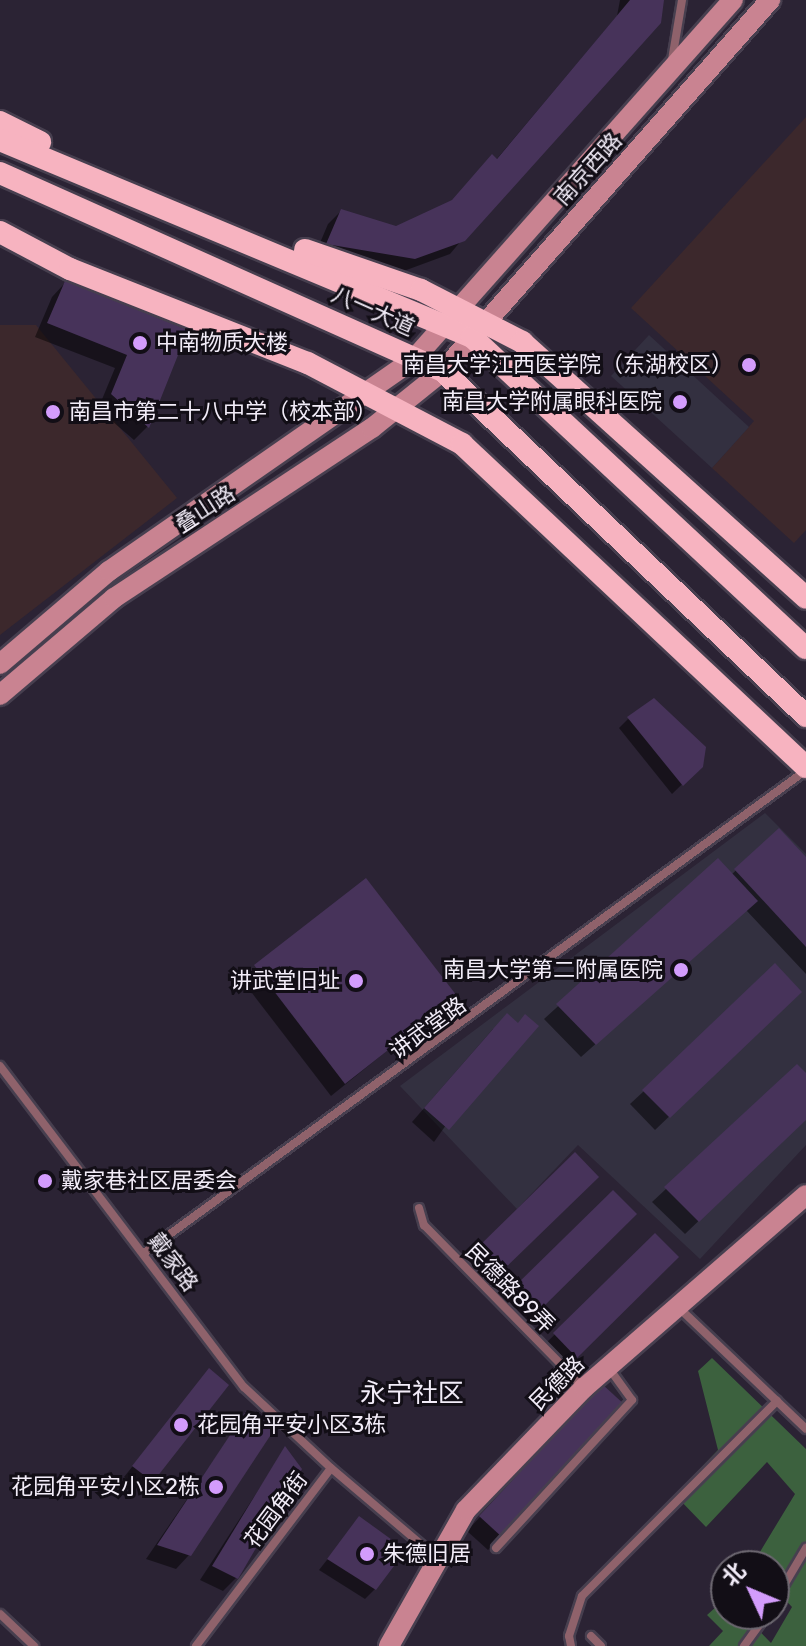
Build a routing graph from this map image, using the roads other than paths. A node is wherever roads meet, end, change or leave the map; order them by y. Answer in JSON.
{"nodes":[{"id":1,"x":682,"y":0,"type":"edge"},
{"id":2,"x":733,"y":0,"type":"edge"},
{"id":3,"x":770,"y":0,"type":"edge"},
{"id":4,"x":671,"y":68,"type":"junction"},
{"id":5,"x":0,"y":122,"type":"edge"},
{"id":6,"x":0,"y":140,"type":"edge"},
{"id":7,"x":0,"y":173,"type":"edge"},
{"id":8,"x":0,"y":232,"type":"edge"},
{"id":9,"x":452,"y":315,"type":"junction"},
{"id":10,"x":478,"y":330,"type":"junction"},
{"id":11,"x":415,"y":358,"type":"junction"},
{"id":12,"x":443,"y":371,"type":"junction"},
{"id":13,"x":370,"y":393,"type":"junction"},
{"id":14,"x":401,"y":408,"type":"junction"},
{"id":15,"x":806,"y":598,"type":"edge"},
{"id":16,"x":806,"y":648,"type":"edge"},
{"id":17,"x":0,"y":664,"type":"edge"},
{"id":18,"x":0,"y":695,"type":"edge"},
{"id":19,"x":806,"y":716,"type":"edge"},
{"id":20,"x":806,"y":769,"type":"edge"},
{"id":21,"x":0,"y":1066,"type":"edge"},
{"id":22,"x":806,"y":1195,"type":"edge"},
{"id":23,"x":419,"y":1208,"type":"dead end"},
{"id":24,"x":144,"y":1253,"type":"junction"},
{"id":25,"x":677,"y":1305,"type":"junction"},
{"id":26,"x":608,"y":1367,"type":"junction"},
{"id":27,"x":584,"y":1388,"type":"junction"},
{"id":28,"x":777,"y":1401,"type":"junction"},
{"id":29,"x":806,"y":1429,"type":"edge"},
{"id":30,"x":331,"y":1468,"type":"junction"},
{"id":31,"x":496,"y":1548,"type":"dead end"},
{"id":32,"x":806,"y":1548,"type":"edge"},
{"id":33,"x":436,"y":1557,"type":"junction"},
{"id":34,"x":790,"y":1575,"type":"edge"},
{"id":35,"x":0,"y":1614,"type":"edge"},
{"id":36,"x":591,"y":1636,"type":"dead end"},
{"id":37,"x":34,"y":1646,"type":"edge"},
{"id":38,"x":196,"y":1646,"type":"edge"},
{"id":39,"x":389,"y":1646,"type":"edge"},
{"id":40,"x":571,"y":1646,"type":"edge"},
{"id":41,"x":601,"y":1646,"type":"edge"}],
"edges":[{"from":1,"to":4,"type":"lane"},
{"from":2,"to":4,"type":"main road","name":"南京西路"},
{"from":3,"to":10,"type":"main road","name":"南京西路"},
{"from":4,"to":9,"type":"main road","name":"南京西路"},
{"from":5,"to":9,"type":"highway"},
{"from":6,"to":9,"type":"highway","name":"八一大道"},
{"from":7,"to":11,"type":"highway","name":"八一大道"},
{"from":8,"to":13,"type":"highway"},
{"from":9,"to":10,"type":"highway","name":"八一大道"},
{"from":9,"to":11,"type":"main road","name":"南京西路"},
{"from":10,"to":12,"type":"main road","name":"南京西路"},
{"from":10,"to":15,"type":"highway"},
{"from":10,"to":16,"type":"highway","name":"八一大道"},
{"from":11,"to":12,"type":"highway","name":"八一大道"},
{"from":11,"to":13,"type":"main road","name":"叠山路"},
{"from":12,"to":14,"type":"main road","name":"叠山路"},
{"from":12,"to":19,"type":"highway","name":"八一大道"},
{"from":13,"to":14,"type":"highway"},
{"from":13,"to":17,"type":"main road","name":"叠山路"},
{"from":14,"to":18,"type":"main road","name":"叠山路"},
{"from":14,"to":20,"type":"highway"},
{"from":20,"to":24,"type":"lane","name":"讲武堂路"},
{"from":21,"to":24,"type":"lane","name":"戴家路"},
{"from":22,"to":25,"type":"main road","name":"民德路"},
{"from":23,"to":27,"type":"lane","name":"民德路89弄"},
{"from":24,"to":30,"type":"lane","name":"戴家路"},
{"from":25,"to":26,"type":"main road","name":"民德路"},
{"from":25,"to":28,"type":"lane"},
{"from":26,"to":27,"type":"main road","name":"民德路"},
{"from":26,"to":31,"type":"lane"},
{"from":27,"to":33,"type":"main road","name":"民德路"},
{"from":28,"to":29,"type":"lane"},
{"from":28,"to":40,"type":"lane"},
{"from":30,"to":33,"type":"lane","name":"花园角街"},
{"from":30,"to":38,"type":"lane","name":"花园角街"},
{"from":32,"to":34,"type":"lane"},
{"from":33,"to":39,"type":"main road","name":"民德路"},
{"from":35,"to":37,"type":"lane"},
{"from":36,"to":41,"type":"lane"}]}
